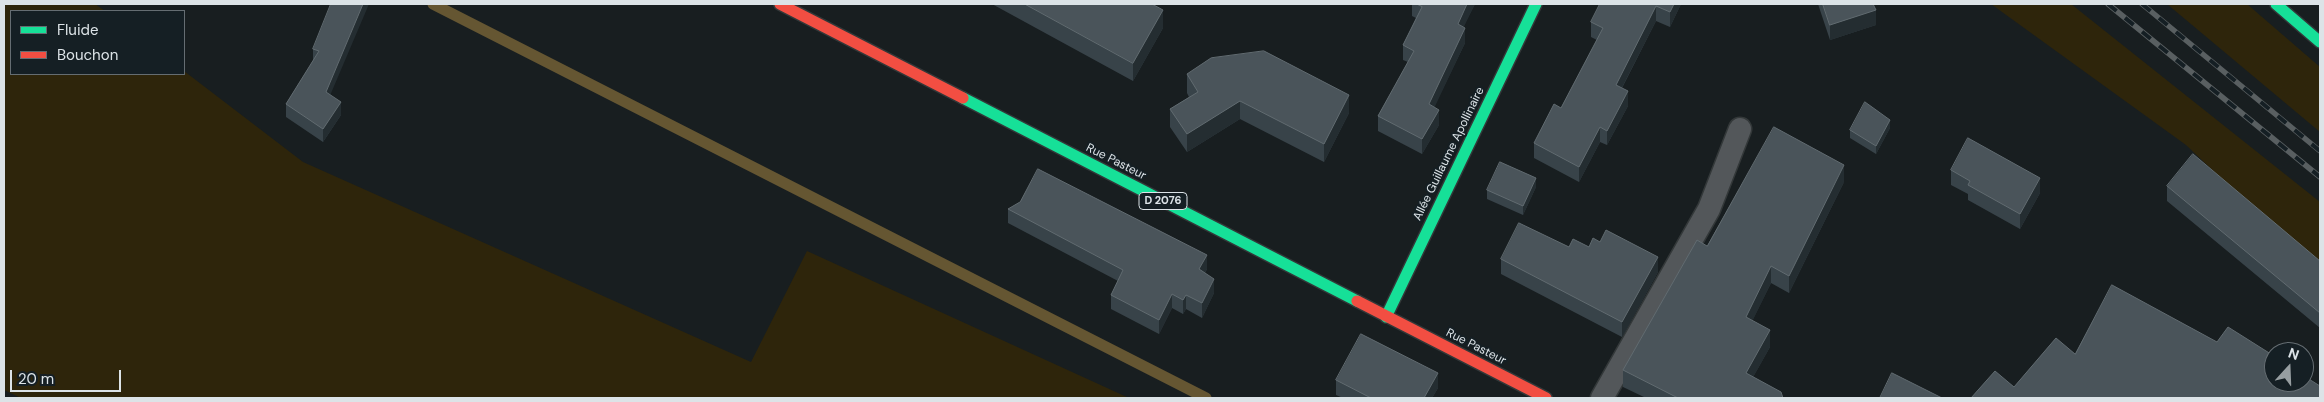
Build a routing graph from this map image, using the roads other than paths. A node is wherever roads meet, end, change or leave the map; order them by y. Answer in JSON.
{"nodes":[{"id":1,"x":780,"y":4,"type":"edge"},
{"id":2,"x":1536,"y":4,"type":"edge"},
{"id":3,"x":2276,"y":4,"type":"edge"},
{"id":4,"x":2320,"y":42,"type":"edge"},
{"id":5,"x":1740,"y":129,"type":"dead end"},
{"id":6,"x":1386,"y":317,"type":"junction"},
{"id":7,"x":1546,"y":398,"type":"edge"},
{"id":8,"x":1602,"y":398,"type":"edge"}],
"edges":[{"from":1,"to":6,"type":"main road","name":"Rue Pasteur","number":"D 2076"},
{"from":2,"to":6,"type":"main road","name":"Allée Guillaume Apollinaire"},
{"from":3,"to":4,"type":"main road"},
{"from":5,"to":8,"type":"lane"},
{"from":6,"to":7,"type":"main road","name":"Rue Pasteur","number":"D 2076"}]}
